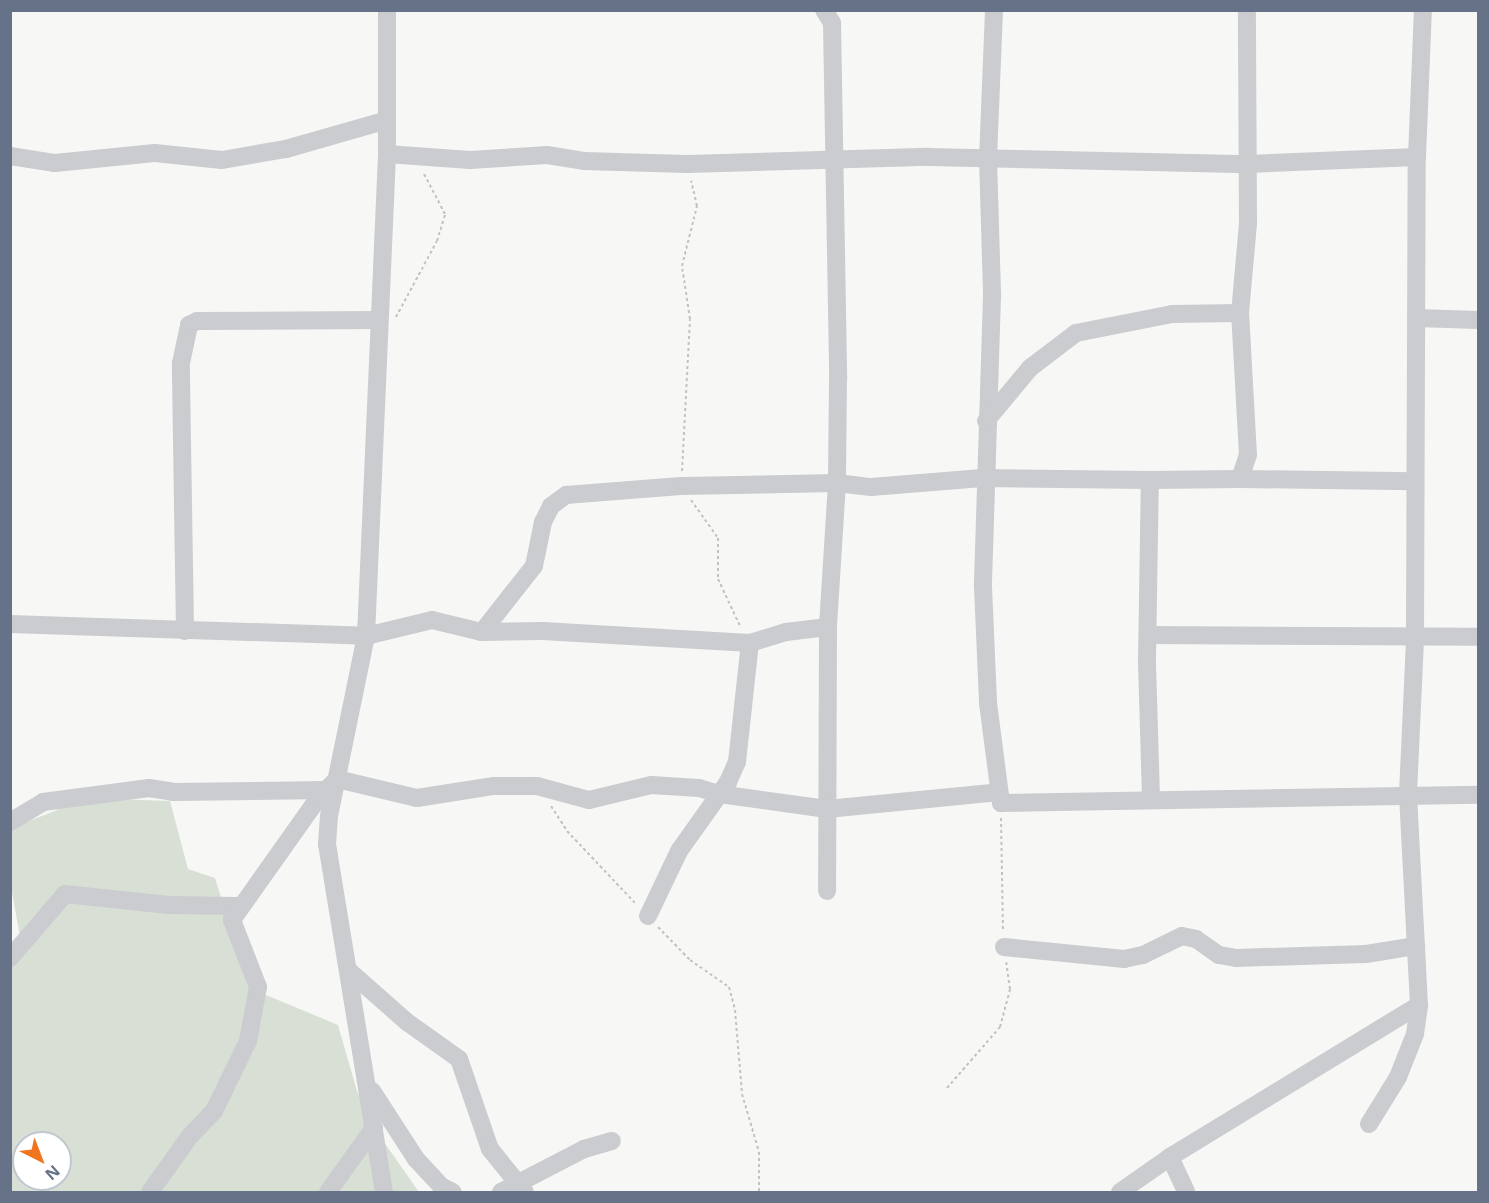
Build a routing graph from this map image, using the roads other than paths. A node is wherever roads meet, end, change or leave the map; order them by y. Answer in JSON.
{"nodes":[{"id":1,"x":387,"y":10,"type":"edge"},
{"id":2,"x":824,"y":10,"type":"edge"},
{"id":3,"x":994,"y":10,"type":"edge"},
{"id":4,"x":1247,"y":10,"type":"edge"},
{"id":5,"x":1423,"y":10,"type":"edge"},
{"id":6,"x":387,"y":120,"type":"junction"},
{"id":7,"x":387,"y":154,"type":"junction"},
{"id":8,"x":10,"y":156,"type":"edge"},
{"id":9,"x":1417,"y":157,"type":"junction"},
{"id":10,"x":988,"y":158,"type":"junction"},
{"id":11,"x":832,"y":160,"type":"junction"},
{"id":12,"x":1248,"y":164,"type":"junction"},
{"id":13,"x":1240,"y":313,"type":"junction"},
{"id":14,"x":1416,"y":318,"type":"junction"},
{"id":15,"x":387,"y":320,"type":"junction"},
{"id":16,"x":1479,"y":320,"type":"edge"},
{"id":17,"x":986,"y":421,"type":"junction"},
{"id":18,"x":983,"y":478,"type":"junction"},
{"id":19,"x":1240,"y":479,"type":"junction"},
{"id":20,"x":1150,"y":480,"type":"junction"},
{"id":21,"x":1415,"y":481,"type":"junction"},
{"id":22,"x":837,"y":483,"type":"junction"},
{"id":23,"x":10,"y":624,"type":"edge"},
{"id":24,"x":828,"y":627,"type":"junction"},
{"id":25,"x":185,"y":632,"type":"junction"},
{"id":26,"x":482,"y":632,"type":"junction"},
{"id":27,"x":1148,"y":635,"type":"junction"},
{"id":28,"x":366,"y":636,"type":"junction"},
{"id":29,"x":1479,"y":637,"type":"edge"},
{"id":30,"x":1415,"y":638,"type":"junction"},
{"id":31,"x":750,"y":643,"type":"junction"},
{"id":32,"x":332,"y":784,"type":"junction"},
{"id":33,"x":999,"y":792,"type":"junction"},
{"id":34,"x":719,"y":794,"type":"junction"},
{"id":35,"x":1408,"y":794,"type":"junction"},
{"id":36,"x":1479,"y":795,"type":"edge"},
{"id":37,"x":1151,"y":798,"type":"junction"},
{"id":38,"x":827,"y":809,"type":"junction"},
{"id":39,"x":10,"y":822,"type":"edge"},
{"id":40,"x":827,"y":891,"type":"dead end"},
{"id":41,"x":239,"y":906,"type":"junction"},
{"id":42,"x":648,"y":916,"type":"road end"},
{"id":43,"x":1416,"y":946,"type":"junction"},
{"id":44,"x":1004,"y":947,"type":"dead end"},
{"id":45,"x":10,"y":958,"type":"edge"},
{"id":46,"x":348,"y":970,"type":"junction"},
{"id":47,"x":1419,"y":1005,"type":"junction"},
{"id":48,"x":370,"y":1087,"type":"junction"},
{"id":49,"x":1369,"y":1124,"type":"dead end"},
{"id":50,"x":374,"y":1128,"type":"junction"},
{"id":51,"x":612,"y":1141,"type":"dead end"},
{"id":52,"x":1170,"y":1157,"type":"junction"},
{"id":53,"x":522,"y":1189,"type":"edge"},
{"id":54,"x":150,"y":1192,"type":"edge"},
{"id":55,"x":328,"y":1192,"type":"edge"},
{"id":56,"x":384,"y":1192,"type":"edge"},
{"id":57,"x":453,"y":1192,"type":"edge"},
{"id":58,"x":501,"y":1192,"type":"edge"},
{"id":59,"x":1120,"y":1192,"type":"edge"},
{"id":60,"x":1186,"y":1192,"type":"edge"}],
"edges":[{"from":1,"to":6,"type":"street"},
{"from":2,"to":11,"type":"street"},
{"from":3,"to":10,"type":"street"},
{"from":4,"to":12,"type":"street"},
{"from":5,"to":9,"type":"street"},
{"from":6,"to":7,"type":"street"},
{"from":6,"to":8,"type":"street"},
{"from":7,"to":11,"type":"street"},
{"from":7,"to":15,"type":"street"},
{"from":9,"to":12,"type":"street"},
{"from":9,"to":14,"type":"street"},
{"from":10,"to":11,"type":"street"},
{"from":10,"to":12,"type":"street"},
{"from":10,"to":17,"type":"street"},
{"from":11,"to":22,"type":"street"},
{"from":12,"to":13,"type":"street"},
{"from":13,"to":17,"type":"street"},
{"from":13,"to":19,"type":"street"},
{"from":14,"to":16,"type":"street"},
{"from":14,"to":21,"type":"street"},
{"from":15,"to":25,"type":"street"},
{"from":15,"to":28,"type":"street"},
{"from":17,"to":18,"type":"street"},
{"from":18,"to":20,"type":"street"},
{"from":18,"to":22,"type":"street"},
{"from":18,"to":33,"type":"street"},
{"from":19,"to":20,"type":"street"},
{"from":19,"to":21,"type":"street"},
{"from":20,"to":27,"type":"street"},
{"from":21,"to":30,"type":"street"},
{"from":22,"to":24,"type":"street"},
{"from":22,"to":26,"type":"street"},
{"from":23,"to":25,"type":"street"},
{"from":24,"to":31,"type":"street"},
{"from":24,"to":38,"type":"street"},
{"from":25,"to":28,"type":"street"},
{"from":26,"to":28,"type":"street"},
{"from":26,"to":31,"type":"street"},
{"from":27,"to":30,"type":"street"},
{"from":27,"to":37,"type":"street"},
{"from":28,"to":32,"type":"street"},
{"from":29,"to":30,"type":"street"},
{"from":30,"to":35,"type":"street"},
{"from":31,"to":34,"type":"street"},
{"from":32,"to":34,"type":"street"},
{"from":32,"to":39,"type":"street"},
{"from":32,"to":41,"type":"street"},
{"from":32,"to":46,"type":"street"},
{"from":33,"to":37,"type":"street"},
{"from":33,"to":38,"type":"street"},
{"from":34,"to":38,"type":"street"},
{"from":34,"to":42,"type":"street"},
{"from":35,"to":36,"type":"street"},
{"from":35,"to":37,"type":"street"},
{"from":35,"to":43,"type":"street"},
{"from":38,"to":40,"type":"street"},
{"from":41,"to":45,"type":"street"},
{"from":41,"to":54,"type":"street"},
{"from":43,"to":44,"type":"street"},
{"from":43,"to":47,"type":"street"},
{"from":46,"to":48,"type":"street"},
{"from":46,"to":53,"type":"street"},
{"from":47,"to":49,"type":"street"},
{"from":47,"to":52,"type":"street"},
{"from":48,"to":50,"type":"street"},
{"from":48,"to":57,"type":"street"},
{"from":50,"to":55,"type":"street"},
{"from":50,"to":56,"type":"street"},
{"from":51,"to":53,"type":"street"},
{"from":52,"to":59,"type":"street"},
{"from":52,"to":60,"type":"street"},
{"from":53,"to":58,"type":"street"}]}
